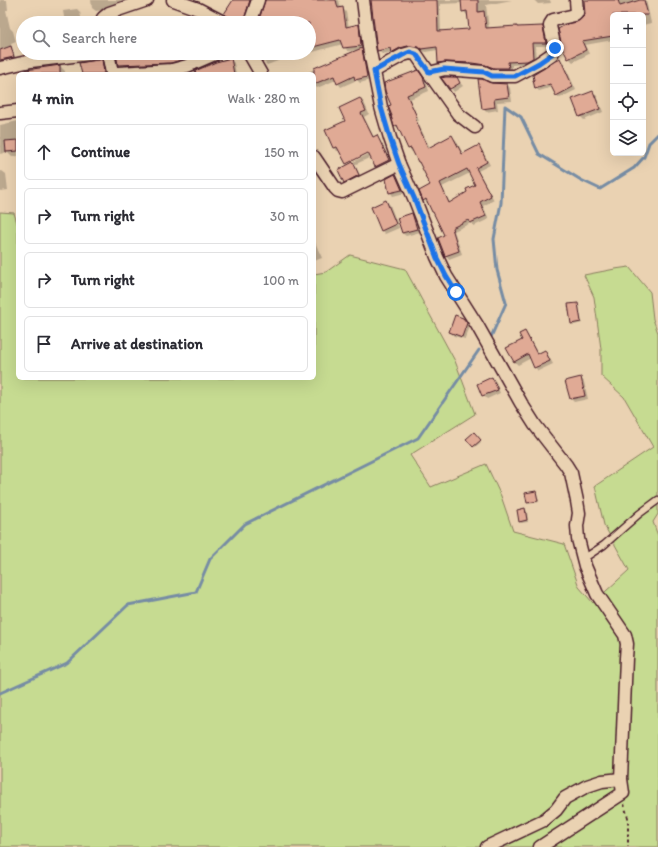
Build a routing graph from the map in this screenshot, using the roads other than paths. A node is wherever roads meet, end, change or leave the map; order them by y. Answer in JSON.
{"nodes":[{"id":1,"x":147,"y":0,"type":"edge"},
{"id":2,"x":173,"y":0,"type":"edge"},
{"id":3,"x":258,"y":0,"type":"edge"},
{"id":4,"x":362,"y":0,"type":"edge"},
{"id":5,"x":576,"y":0,"type":"edge"},
{"id":6,"x":105,"y":16,"type":"edge"},
{"id":7,"x":212,"y":16,"type":"edge"},
{"id":8,"x":252,"y":16,"type":"edge"},
{"id":9,"x":39,"y":60,"type":"edge"},
{"id":10,"x":109,"y":60,"type":"edge"},
{"id":11,"x":201,"y":60,"type":"edge"},
{"id":12,"x":253,"y":60,"type":"edge"},
{"id":13,"x":0,"y":68,"type":"edge"},
{"id":14,"x":374,"y":71,"type":"junction"},
{"id":15,"x":112,"y":72,"type":"edge"},
{"id":16,"x":142,"y":72,"type":"edge"},
{"id":17,"x":260,"y":72,"type":"edge"},
{"id":18,"x":429,"y":72,"type":"junction"},
{"id":19,"x":16,"y":111,"type":"edge"},
{"id":20,"x":0,"y":113,"type":"edge"},
{"id":21,"x":475,"y":127,"type":"dead end"},
{"id":22,"x":316,"y":160,"type":"edge"},
{"id":23,"x":399,"y":164,"type":"junction"},
{"id":24,"x":658,"y":500,"type":"edge"},
{"id":25,"x":583,"y":559,"type":"junction"},
{"id":26,"x":621,"y":779,"type":"junction"},
{"id":27,"x":487,"y":847,"type":"edge"},
{"id":28,"x":540,"y":847,"type":"edge"}],
"edges":[{"from":1,"to":6,"type":"street"},
{"from":2,"to":7,"type":"street"},
{"from":3,"to":8,"type":"street"},
{"from":4,"to":14,"type":"street"},
{"from":5,"to":18,"type":"street"},
{"from":9,"to":13,"type":"street"},
{"from":10,"to":15,"type":"street"},
{"from":11,"to":16,"type":"street"},
{"from":12,"to":17,"type":"street"},
{"from":14,"to":18,"type":"street"},
{"from":14,"to":23,"type":"street"},
{"from":18,"to":21,"type":"street"},
{"from":19,"to":20,"type":"street"},
{"from":22,"to":23,"type":"street"},
{"from":23,"to":25,"type":"street"},
{"from":24,"to":25,"type":"lane"},
{"from":25,"to":26,"type":"street"},
{"from":26,"to":27,"type":"street"},
{"from":26,"to":28,"type":"street"}]}
